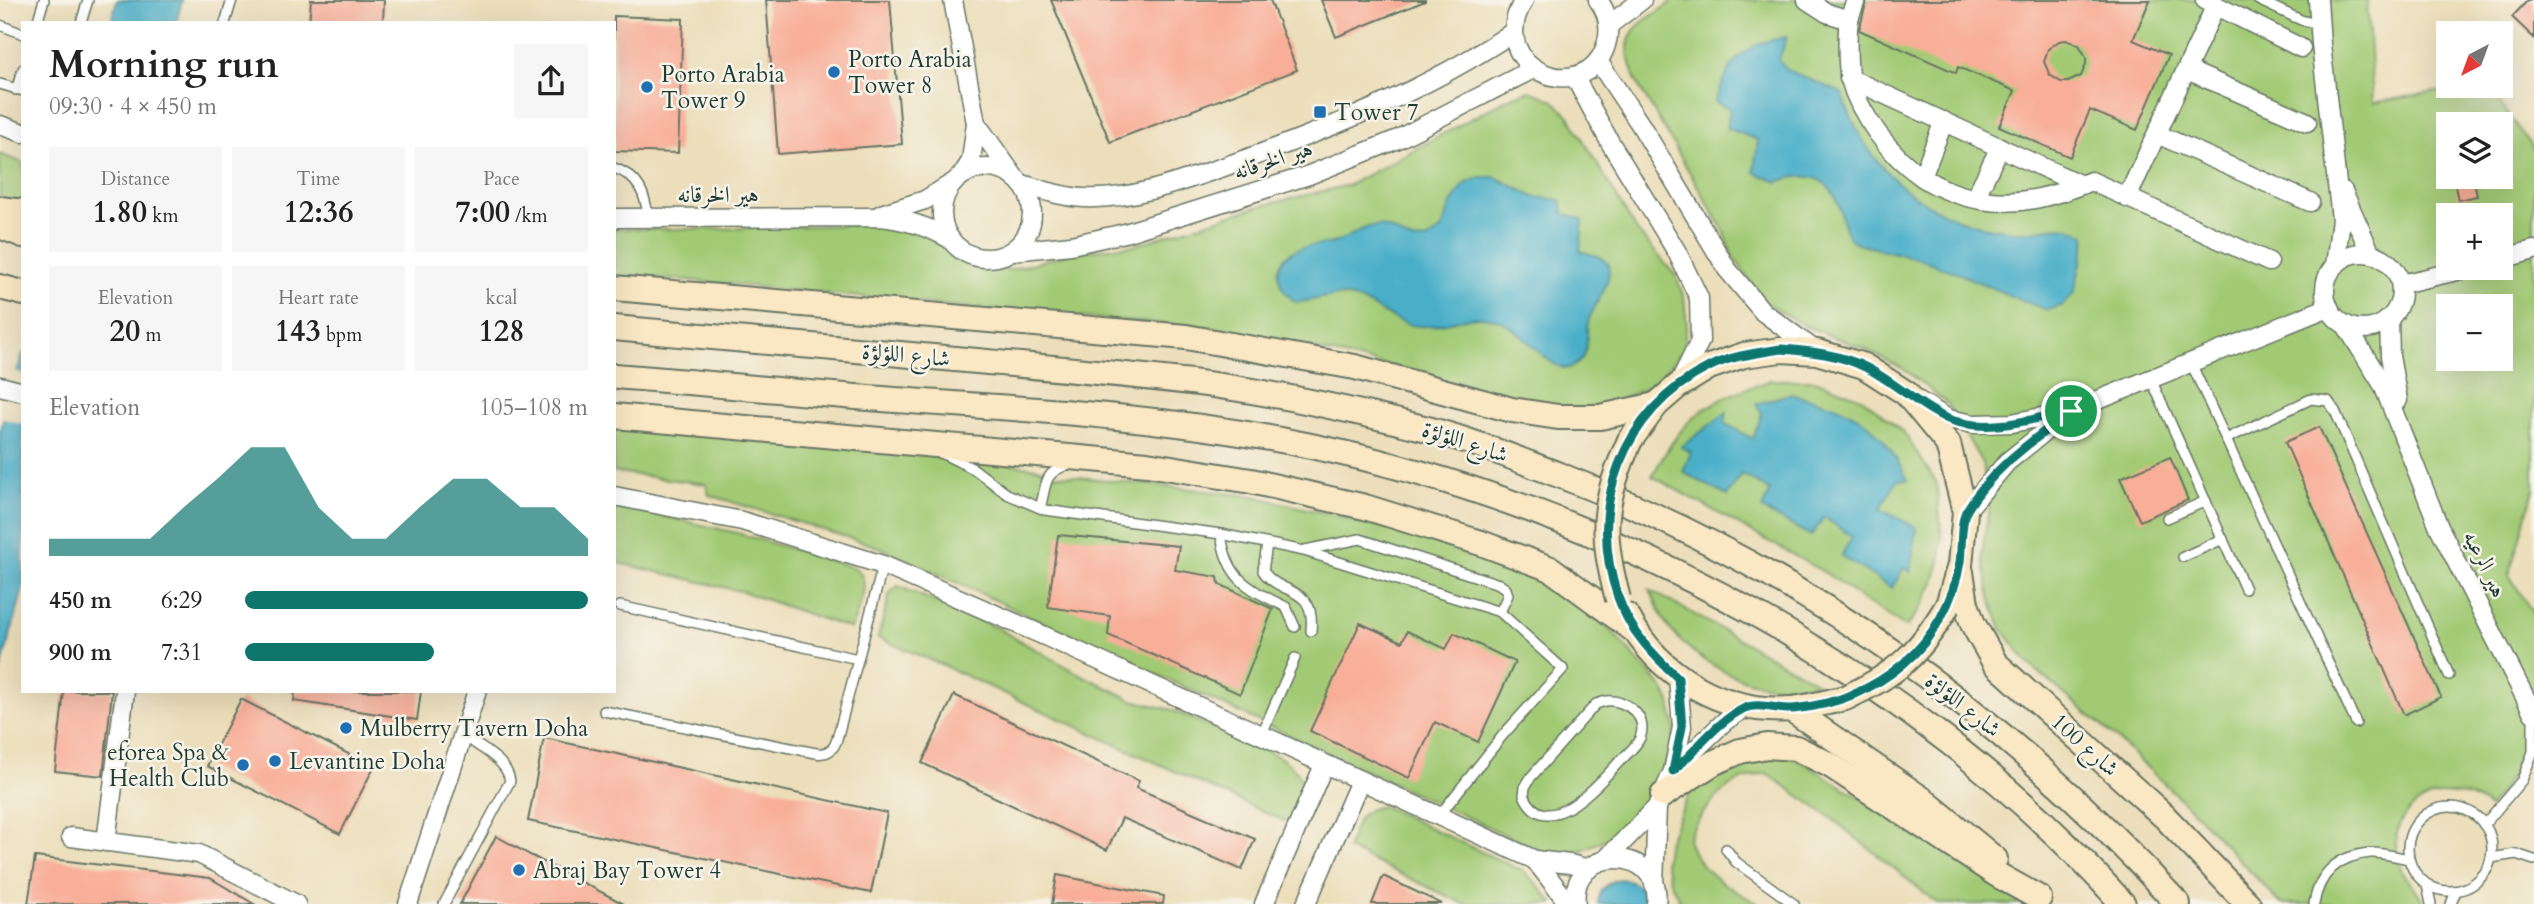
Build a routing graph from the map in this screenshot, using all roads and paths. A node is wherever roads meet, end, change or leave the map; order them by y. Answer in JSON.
{"nodes":[{"id":1,"x":44,"y":0,"type":"edge"},
{"id":2,"x":88,"y":0,"type":"edge"},
{"id":3,"x":232,"y":0,"type":"edge"},
{"id":4,"x":953,"y":0,"type":"edge"},
{"id":5,"x":1598,"y":0,"type":"edge"},
{"id":6,"x":1642,"y":0,"type":"edge"},
{"id":7,"x":1807,"y":0,"type":"edge"},
{"id":8,"x":1856,"y":0,"type":"edge"},
{"id":9,"x":2258,"y":0,"type":"edge"},
{"id":10,"x":2318,"y":0,"type":"edge"},
{"id":11,"x":2211,"y":3,"type":"edge"},
{"id":12,"x":1517,"y":4,"type":"edge"},
{"id":13,"x":1849,"y":20,"type":"junction"},
{"id":14,"x":38,"y":21,"type":"edge"},
{"id":15,"x":82,"y":21,"type":"edge"},
{"id":16,"x":226,"y":21,"type":"edge"},
{"id":17,"x":0,"y":24,"type":"edge"},
{"id":18,"x":1609,"y":25,"type":"junction"},
{"id":19,"x":2320,"y":25,"type":"junction"},
{"id":20,"x":1513,"y":32,"type":"junction"},
{"id":21,"x":21,"y":33,"type":"edge"},
{"id":22,"x":2301,"y":48,"type":"dead end"},
{"id":23,"x":1598,"y":61,"type":"junction"},
{"id":24,"x":1534,"y":69,"type":"junction"},
{"id":25,"x":2187,"y":70,"type":"junction"},
{"id":26,"x":1574,"y":76,"type":"junction"},
{"id":27,"x":1849,"y":78,"type":"junction"},
{"id":28,"x":0,"y":84,"type":"edge"},
{"id":29,"x":20,"y":91,"type":"edge"},
{"id":30,"x":1944,"y":121,"type":"junction"},
{"id":31,"x":2307,"y":122,"type":"dead end"},
{"id":32,"x":976,"y":123,"type":"junction"},
{"id":33,"x":0,"y":125,"type":"edge"},
{"id":34,"x":21,"y":132,"type":"edge"},
{"id":35,"x":2157,"y":134,"type":"junction"},
{"id":36,"x":2000,"y":147,"type":"junction"},
{"id":37,"x":616,"y":169,"type":"edge"},
{"id":38,"x":1922,"y":177,"type":"junction"},
{"id":39,"x":958,"y":178,"type":"junction"},
{"id":40,"x":2338,"y":179,"type":"junction"},
{"id":41,"x":1019,"y":181,"type":"junction"},
{"id":42,"x":2081,"y":185,"type":"junction"},
{"id":43,"x":1975,"y":198,"type":"junction"},
{"id":44,"x":2127,"y":198,"type":"junction"},
{"id":45,"x":2310,"y":202,"type":"dead end"},
{"id":46,"x":0,"y":209,"type":"edge"},
{"id":47,"x":21,"y":212,"type":"edge"},
{"id":48,"x":616,"y":218,"type":"edge"},
{"id":49,"x":648,"y":218,"type":"junction"},
{"id":50,"x":864,"y":218,"type":"junction"},
{"id":51,"x":0,"y":226,"type":"edge"},
{"id":52,"x":21,"y":233,"type":"edge"},
{"id":53,"x":950,"y":239,"type":"junction"},
{"id":54,"x":2534,"y":250,"type":"edge"},
{"id":55,"x":1013,"y":251,"type":"junction"},
{"id":56,"x":2371,"y":254,"type":"junction"},
{"id":57,"x":2513,"y":256,"type":"edge"},
{"id":58,"x":2269,"y":262,"type":"dead end"},
{"id":59,"x":2335,"y":266,"type":"junction"},
{"id":60,"x":2436,"y":276,"type":"edge"},
{"id":61,"x":2401,"y":284,"type":"junction"},
{"id":62,"x":0,"y":287,"type":"edge"},
{"id":63,"x":616,"y":288,"type":"edge"},
{"id":64,"x":21,"y":292,"type":"edge"},
{"id":65,"x":2329,"y":307,"type":"junction"},
{"id":66,"x":2389,"y":319,"type":"junction"},
{"id":67,"x":2345,"y":324,"type":"junction"},
{"id":68,"x":616,"y":328,"type":"edge"},
{"id":69,"x":1817,"y":352,"type":"junction"},
{"id":70,"x":2191,"y":363,"type":"junction"},
{"id":71,"x":616,"y":376,"type":"edge"},
{"id":72,"x":2151,"y":379,"type":"junction"},
{"id":73,"x":0,"y":386,"type":"edge"},
{"id":74,"x":1678,"y":386,"type":"junction"},
{"id":75,"x":21,"y":391,"type":"edge"},
{"id":76,"x":1906,"y":393,"type":"junction"},
{"id":77,"x":1656,"y":405,"type":"junction"},
{"id":78,"x":2071,"y":411,"type":"junction"},
{"id":79,"x":616,"y":416,"type":"edge"},
{"id":80,"x":2402,"y":431,"type":"junction"},
{"id":81,"x":2226,"y":439,"type":"junction"},
{"id":82,"x":923,"y":443,"type":"junction"},
{"id":83,"x":1083,"y":458,"type":"junction"},
{"id":84,"x":616,"y":496,"type":"edge"},
{"id":85,"x":2206,"y":501,"type":"junction"},
{"id":86,"x":1040,"y":508,"type":"junction"},
{"id":87,"x":1965,"y":512,"type":"junction"},
{"id":88,"x":2167,"y":518,"type":"dead end"},
{"id":89,"x":1222,"y":534,"type":"junction"},
{"id":90,"x":2223,"y":539,"type":"junction"},
{"id":91,"x":1267,"y":544,"type":"junction"},
{"id":92,"x":1304,"y":551,"type":"junction"},
{"id":93,"x":2183,"y":556,"type":"dead end"},
{"id":94,"x":883,"y":565,"type":"junction"},
{"id":95,"x":1960,"y":565,"type":"junction"},
{"id":96,"x":2245,"y":589,"type":"dead end"},
{"id":97,"x":620,"y":606,"type":"dead end"},
{"id":98,"x":1500,"y":612,"type":"junction"},
{"id":99,"x":1295,"y":627,"type":"dead end"},
{"id":100,"x":1634,"y":629,"type":"junction"},
{"id":101,"x":1311,"y":631,"type":"dead end"},
{"id":102,"x":1295,"y":658,"type":"dead end"},
{"id":103,"x":858,"y":659,"type":"junction"},
{"id":104,"x":2449,"y":675,"type":"dead end"},
{"id":105,"x":1678,"y":678,"type":"junction"},
{"id":106,"x":125,"y":693,"type":"edge"},
{"id":107,"x":476,"y":693,"type":"edge"},
{"id":108,"x":1748,"y":706,"type":"junction"},
{"id":109,"x":1791,"y":709,"type":"junction"},
{"id":110,"x":604,"y":712,"type":"dead end"},
{"id":111,"x":2533,"y":713,"type":"edge"},
{"id":112,"x":2356,"y":723,"type":"dead end"},
{"id":113,"x":464,"y":736,"type":"junction"},
{"id":114,"x":1261,"y":736,"type":"junction"},
{"id":115,"x":1324,"y":765,"type":"junction"},
{"id":116,"x":1673,"y":771,"type":"junction"},
{"id":117,"x":1360,"y":781,"type":"junction"},
{"id":118,"x":1591,"y":793,"type":"joint"},
{"id":119,"x":1660,"y":801,"type":"junction"},
{"id":120,"x":1438,"y":817,"type":"junction"},
{"id":121,"x":2484,"y":825,"type":"junction"},
{"id":122,"x":71,"y":837,"type":"dead end"},
{"id":123,"x":106,"y":842,"type":"junction"},
{"id":124,"x":1726,"y":849,"type":"dead end"},
{"id":125,"x":2491,"y":858,"type":"junction"},
{"id":126,"x":1606,"y":859,"type":"junction"},
{"id":127,"x":2409,"y":859,"type":"junction"},
{"id":128,"x":1535,"y":860,"type":"junction"},
{"id":129,"x":2534,"y":860,"type":"edge"},
{"id":130,"x":1589,"y":869,"type":"junction"},
{"id":131,"x":2427,"y":885,"type":"junction"},
{"id":132,"x":2456,"y":891,"type":"junction"},
{"id":133,"x":1658,"y":897,"type":"edge"},
{"id":134,"x":2042,"y":901,"type":"edge"},
{"id":135,"x":296,"y":904,"type":"edge"},
{"id":136,"x":408,"y":904,"type":"edge"},
{"id":137,"x":444,"y":904,"type":"edge"},
{"id":138,"x":1264,"y":904,"type":"edge"},
{"id":139,"x":1306,"y":904,"type":"edge"},
{"id":140,"x":1569,"y":904,"type":"edge"},
{"id":141,"x":1576,"y":904,"type":"edge"},
{"id":142,"x":1794,"y":904,"type":"edge"},
{"id":143,"x":2123,"y":904,"type":"edge"},
{"id":144,"x":2178,"y":904,"type":"edge"},
{"id":145,"x":2248,"y":904,"type":"edge"},
{"id":146,"x":2314,"y":904,"type":"edge"},
{"id":147,"x":2431,"y":904,"type":"edge"},
{"id":148,"x":2451,"y":904,"type":"edge"}],
"edges":[{"from":1,"to":14,"type":"lane"},
{"from":2,"to":15,"type":"lane"},
{"from":3,"to":16,"type":"lane"},
{"from":4,"to":32,"type":"street"},
{"from":5,"to":18,"type":"street"},
{"from":6,"to":18,"type":"street"},
{"from":7,"to":13,"type":"street"},
{"from":8,"to":13,"type":"street"},
{"from":9,"to":19,"type":"lane"},
{"from":10,"to":19,"type":"street"},
{"from":11,"to":22,"type":"street"},
{"from":11,"to":25,"type":"street"},
{"from":12,"to":20,"type":"street"},
{"from":13,"to":27,"type":"street"},
{"from":17,"to":21,"type":"lane"},
{"from":18,"to":23,"type":"street"},
{"from":19,"to":40,"type":"street"},
{"from":20,"to":24,"type":"street"},
{"from":20,"to":41,"type":"street","name":"هير الخرقانه"},
{"from":23,"to":26,"type":"street"},
{"from":23,"to":69,"type":"street"},
{"from":24,"to":26,"type":"street"},
{"from":24,"to":55,"type":"street","name":"هير الخرقانه"},
{"from":25,"to":31,"type":"street"},
{"from":25,"to":35,"type":"street"},
{"from":26,"to":74,"type":"street"},
{"from":27,"to":30,"type":"street"},
{"from":27,"to":38,"type":"street"},
{"from":28,"to":29,"type":"lane"},
{"from":30,"to":36,"type":"street"},
{"from":30,"to":38,"type":"street"},
{"from":32,"to":39,"type":"street"},
{"from":32,"to":41,"type":"street"},
{"from":33,"to":34,"type":"street"},
{"from":35,"to":44,"type":"street"},
{"from":35,"to":45,"type":"street"},
{"from":36,"to":42,"type":"street"},
{"from":36,"to":43,"type":"street"},
{"from":37,"to":49,"type":"lane"},
{"from":38,"to":43,"type":"street"},
{"from":39,"to":41,"type":"street"},
{"from":39,"to":50,"type":"street","name":"هير الخرقانه"},
{"from":39,"to":53,"type":"street"},
{"from":40,"to":56,"type":"street"},
{"from":40,"to":59,"type":"street"},
{"from":41,"to":55,"type":"street"},
{"from":42,"to":43,"type":"street"},
{"from":42,"to":44,"type":"street"},
{"from":44,"to":58,"type":"street"},
{"from":46,"to":47,"type":"main road"},
{"from":48,"to":49,"type":"street","name":"هير الخرقانه"},
{"from":49,"to":50,"type":"street","name":"هير الخرقانه"},
{"from":50,"to":53,"type":"street","name":"هير الخرقانه"},
{"from":51,"to":52,"type":"main road"},
{"from":53,"to":55,"type":"street"},
{"from":54,"to":57,"type":"street"},
{"from":56,"to":59,"type":"street"},
{"from":56,"to":61,"type":"street"},
{"from":59,"to":65,"type":"street"},
{"from":60,"to":61,"type":"street"},
{"from":61,"to":66,"type":"street"},
{"from":62,"to":64,"type":"main road"},
{"from":63,"to":77,"type":"main road"},
{"from":65,"to":67,"type":"street"},
{"from":65,"to":70,"type":"street"},
{"from":66,"to":67,"type":"street"},
{"from":66,"to":80,"type":"street","name":"هير الرعيه"},
{"from":67,"to":80,"type":"street","name":"هير الرعيه"},
{"from":68,"to":144,"type":"main road","name":"شارع اللؤلؤة"},
{"from":69,"to":74,"type":"main road"},
{"from":69,"to":76,"type":"main road"},
{"from":70,"to":72,"type":"street"},
{"from":70,"to":81,"type":"lane"},
{"from":71,"to":143,"type":"main road","name":"شارع اللؤلؤة"},
{"from":72,"to":78,"type":"street"},
{"from":72,"to":85,"type":"lane"},
{"from":73,"to":75,"type":"street"},
{"from":74,"to":77,"type":"main road"},
{"from":76,"to":78,"type":"street"},
{"from":76,"to":87,"type":"main road"},
{"from":77,"to":100,"type":"main road","bridge":true},
{"from":78,"to":87,"type":"street"},
{"from":79,"to":82,"type":"main road"},
{"from":80,"to":111,"type":"street","name":"هير الرعيه"},
{"from":81,"to":104,"type":"lane"},
{"from":81,"to":112,"type":"lane"},
{"from":82,"to":83,"type":"main road"},
{"from":82,"to":86,"type":"lane"},
{"from":83,"to":86,"type":"lane"},
{"from":83,"to":100,"type":"main road"},
{"from":84,"to":94,"type":"street"},
{"from":85,"to":88,"type":"lane"},
{"from":85,"to":90,"type":"lane"},
{"from":86,"to":89,"type":"lane"},
{"from":87,"to":95,"type":"main road"},
{"from":89,"to":91,"type":"lane"},
{"from":89,"to":99,"type":"lane"},
{"from":90,"to":93,"type":"lane"},
{"from":90,"to":96,"type":"lane"},
{"from":91,"to":92,"type":"lane"},
{"from":91,"to":101,"type":"lane"},
{"from":92,"to":98,"type":"lane"},
{"from":92,"to":98,"type":"lane"},
{"from":94,"to":103,"type":"lane"},
{"from":94,"to":114,"type":"street"},
{"from":95,"to":109,"type":"main road","bridge":true},
{"from":95,"to":145,"type":"main road","name":"شارع 100"},
{"from":97,"to":103,"type":"lane"},
{"from":98,"to":120,"type":"lane"},
{"from":100,"to":105,"type":"main road"},
{"from":102,"to":114,"type":"lane"},
{"from":103,"to":110,"type":"lane"},
{"from":105,"to":108,"type":"main road"},
{"from":105,"to":116,"type":"street"},
{"from":106,"to":123,"type":"street"},
{"from":107,"to":113,"type":"street"},
{"from":108,"to":109,"type":"main road"},
{"from":108,"to":116,"type":"street"},
{"from":109,"to":134,"type":"main road"},
{"from":111,"to":121,"type":"lane","name":"هير الرعيه"},
{"from":113,"to":136,"type":"street"},
{"from":113,"to":137,"type":"lane"},
{"from":114,"to":115,"type":"street"},
{"from":115,"to":117,"type":"street"},
{"from":115,"to":138,"type":"street"},
{"from":116,"to":119,"type":"street"},
{"from":117,"to":120,"type":"street"},
{"from":117,"to":139,"type":"street"},
{"from":118,"to":118,"type":"lane"},
{"from":119,"to":126,"type":"street"},
{"from":119,"to":133,"type":"street"},
{"from":119,"to":134,"type":"main road"},
{"from":120,"to":128,"type":"street"},
{"from":121,"to":125,"type":"lane"},
{"from":121,"to":127,"type":"lane"},
{"from":122,"to":123,"type":"street"},
{"from":123,"to":135,"type":"street"},
{"from":124,"to":142,"type":"lane"},
{"from":125,"to":129,"type":"lane"},
{"from":125,"to":132,"type":"lane"},
{"from":126,"to":130,"type":"street"},
{"from":126,"to":133,"type":"street"},
{"from":127,"to":131,"type":"lane"},
{"from":127,"to":146,"type":"lane"},
{"from":128,"to":130,"type":"street"},
{"from":128,"to":140,"type":"street"},
{"from":130,"to":141,"type":"street"},
{"from":131,"to":132,"type":"lane"},
{"from":131,"to":147,"type":"lane"},
{"from":132,"to":148,"type":"lane"}]}
